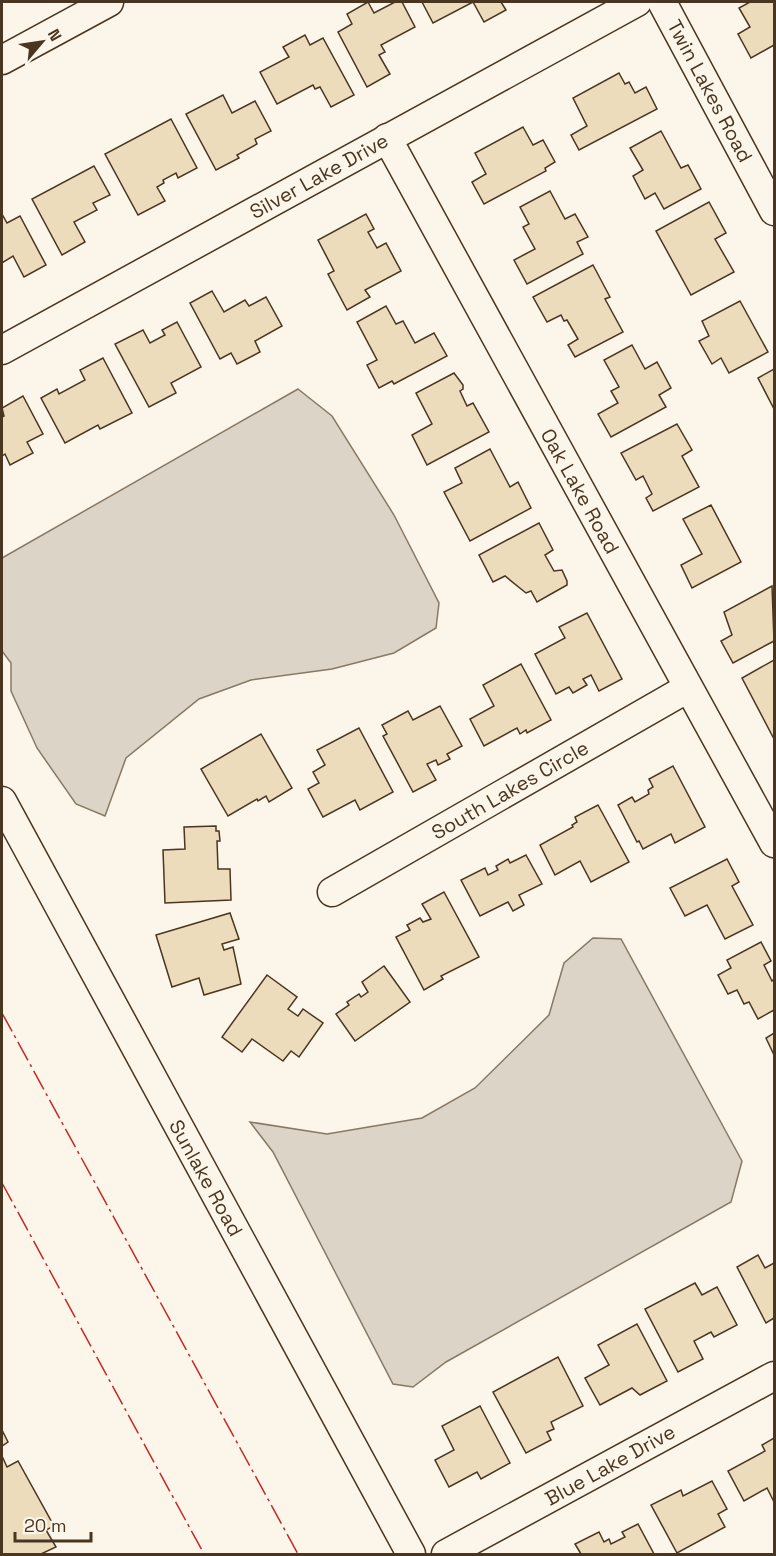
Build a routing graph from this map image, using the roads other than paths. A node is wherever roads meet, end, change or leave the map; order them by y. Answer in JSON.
{"nodes":[{"id":1,"x":106,"y":2,"type":"edge"},
{"id":2,"x":637,"y":2,"type":"edge"},
{"id":3,"x":662,"y":2,"type":"edge"},
{"id":4,"x":2,"y":60,"type":"edge"},
{"id":5,"x":387,"y":138,"type":"junction"},
{"id":6,"x":774,"y":211,"type":"edge"},
{"id":7,"x":2,"y":350,"type":"edge"},
{"id":8,"x":688,"y":688,"type":"junction"},
{"id":9,"x":2,"y":801,"type":"edge"},
{"id":10,"x":774,"y":843,"type":"edge"},
{"id":11,"x":332,"y":892,"type":"dead end"},
{"id":12,"x":774,"y":1376,"type":"edge"},
{"id":13,"x":411,"y":1554,"type":"edge"},
{"id":14,"x":446,"y":1554,"type":"edge"}],
"edges":[{"from":1,"to":4,"type":"street"},
{"from":2,"to":5,"type":"street","name":"Silver Lake Drive"},
{"from":3,"to":6,"type":"street","name":"Twin Lakes Road"},
{"from":5,"to":7,"type":"street","name":"Silver Lake Drive"},
{"from":5,"to":8,"type":"street","name":"Oak Lake Road"},
{"from":8,"to":10,"type":"street","name":"Oak Lake Road"},
{"from":8,"to":11,"type":"street","name":"South Lakes Circle"},
{"from":9,"to":13,"type":"street","name":"Sunlake Road"},
{"from":12,"to":14,"type":"street","name":"Blue Lake Drive"}]}
